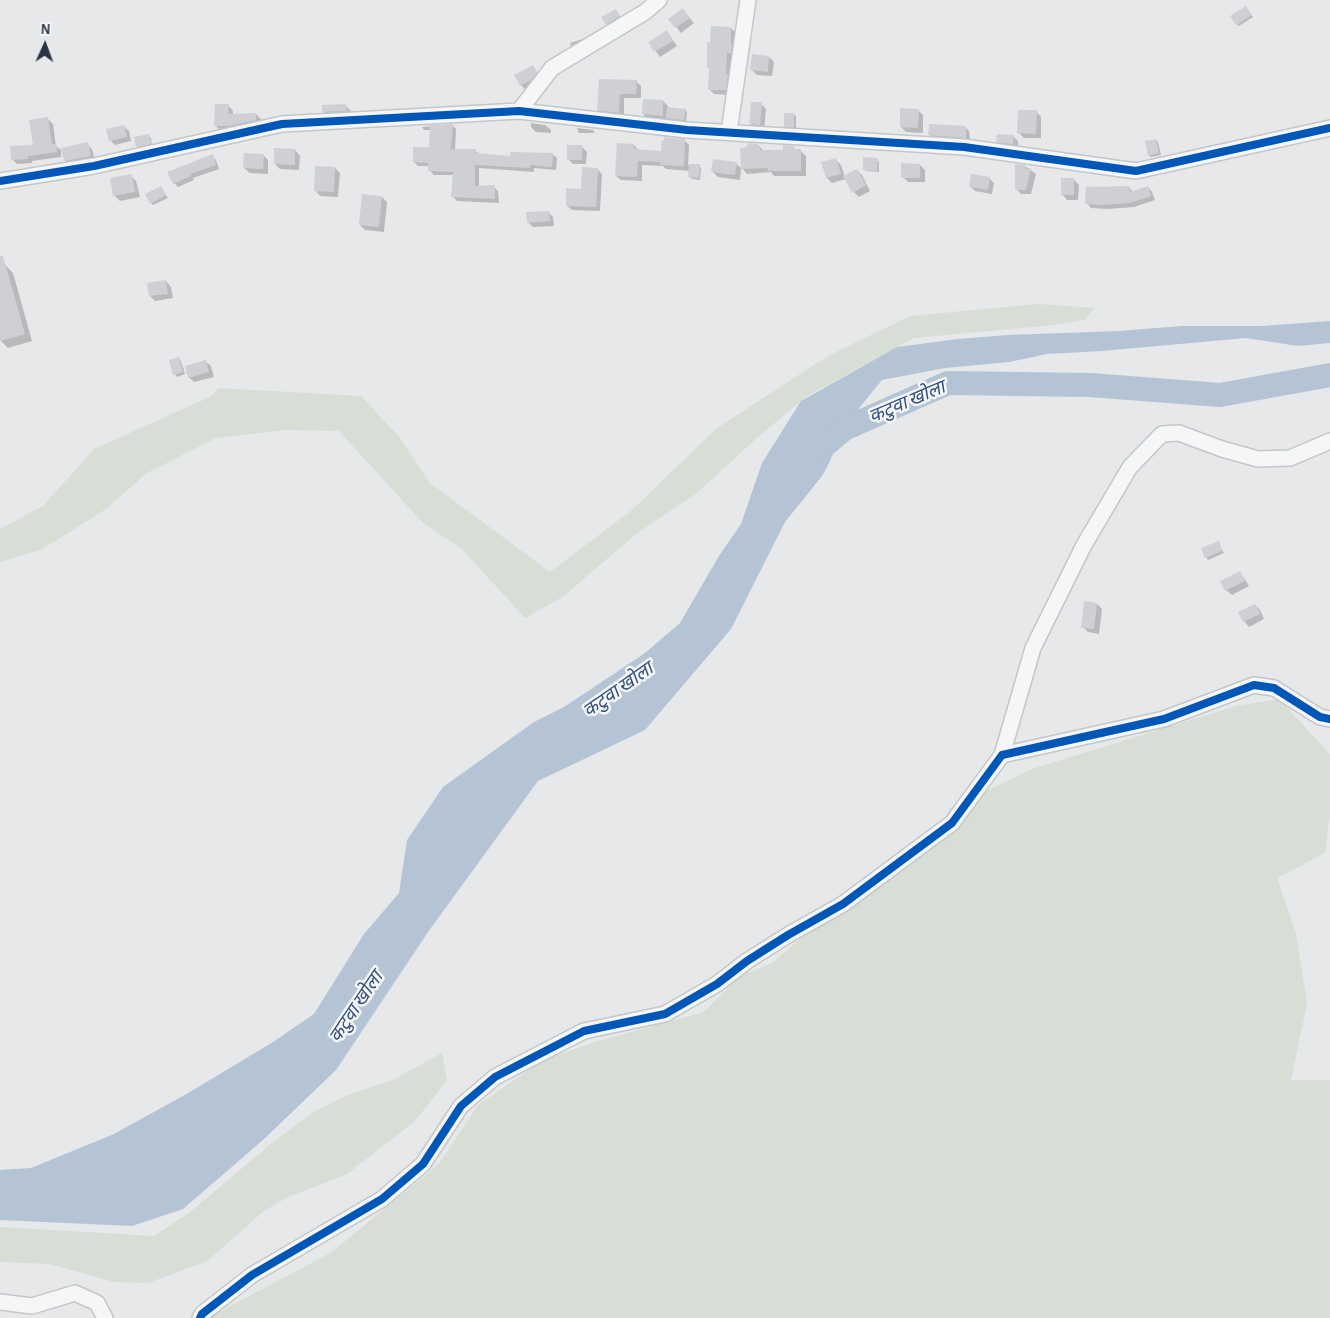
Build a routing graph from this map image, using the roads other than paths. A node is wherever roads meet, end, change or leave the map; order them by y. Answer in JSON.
{"nodes":[{"id":1,"x":659,"y":0,"type":"edge"},
{"id":2,"x":748,"y":0,"type":"edge"},
{"id":3,"x":519,"y":111,"type":"junction"},
{"id":4,"x":1330,"y":128,"type":"edge"},
{"id":5,"x":729,"y":132,"type":"junction"},
{"id":6,"x":0,"y":181,"type":"edge"},
{"id":7,"x":1330,"y":441,"type":"edge"},
{"id":8,"x":1330,"y":719,"type":"edge"},
{"id":9,"x":1002,"y":755,"type":"junction"},
{"id":10,"x":0,"y":1302,"type":"edge"},
{"id":11,"x":196,"y":1317,"type":"edge"},
{"id":12,"x":105,"y":1318,"type":"edge"}],
"edges":[{"from":1,"to":3,"type":"street"},
{"from":2,"to":5,"type":"street"},
{"from":3,"to":5,"type":"street"},
{"from":3,"to":6,"type":"street"},
{"from":4,"to":5,"type":"street"},
{"from":7,"to":9,"type":"street"},
{"from":8,"to":9,"type":"street"},
{"from":9,"to":11,"type":"street"},
{"from":10,"to":12,"type":"street"}]}
